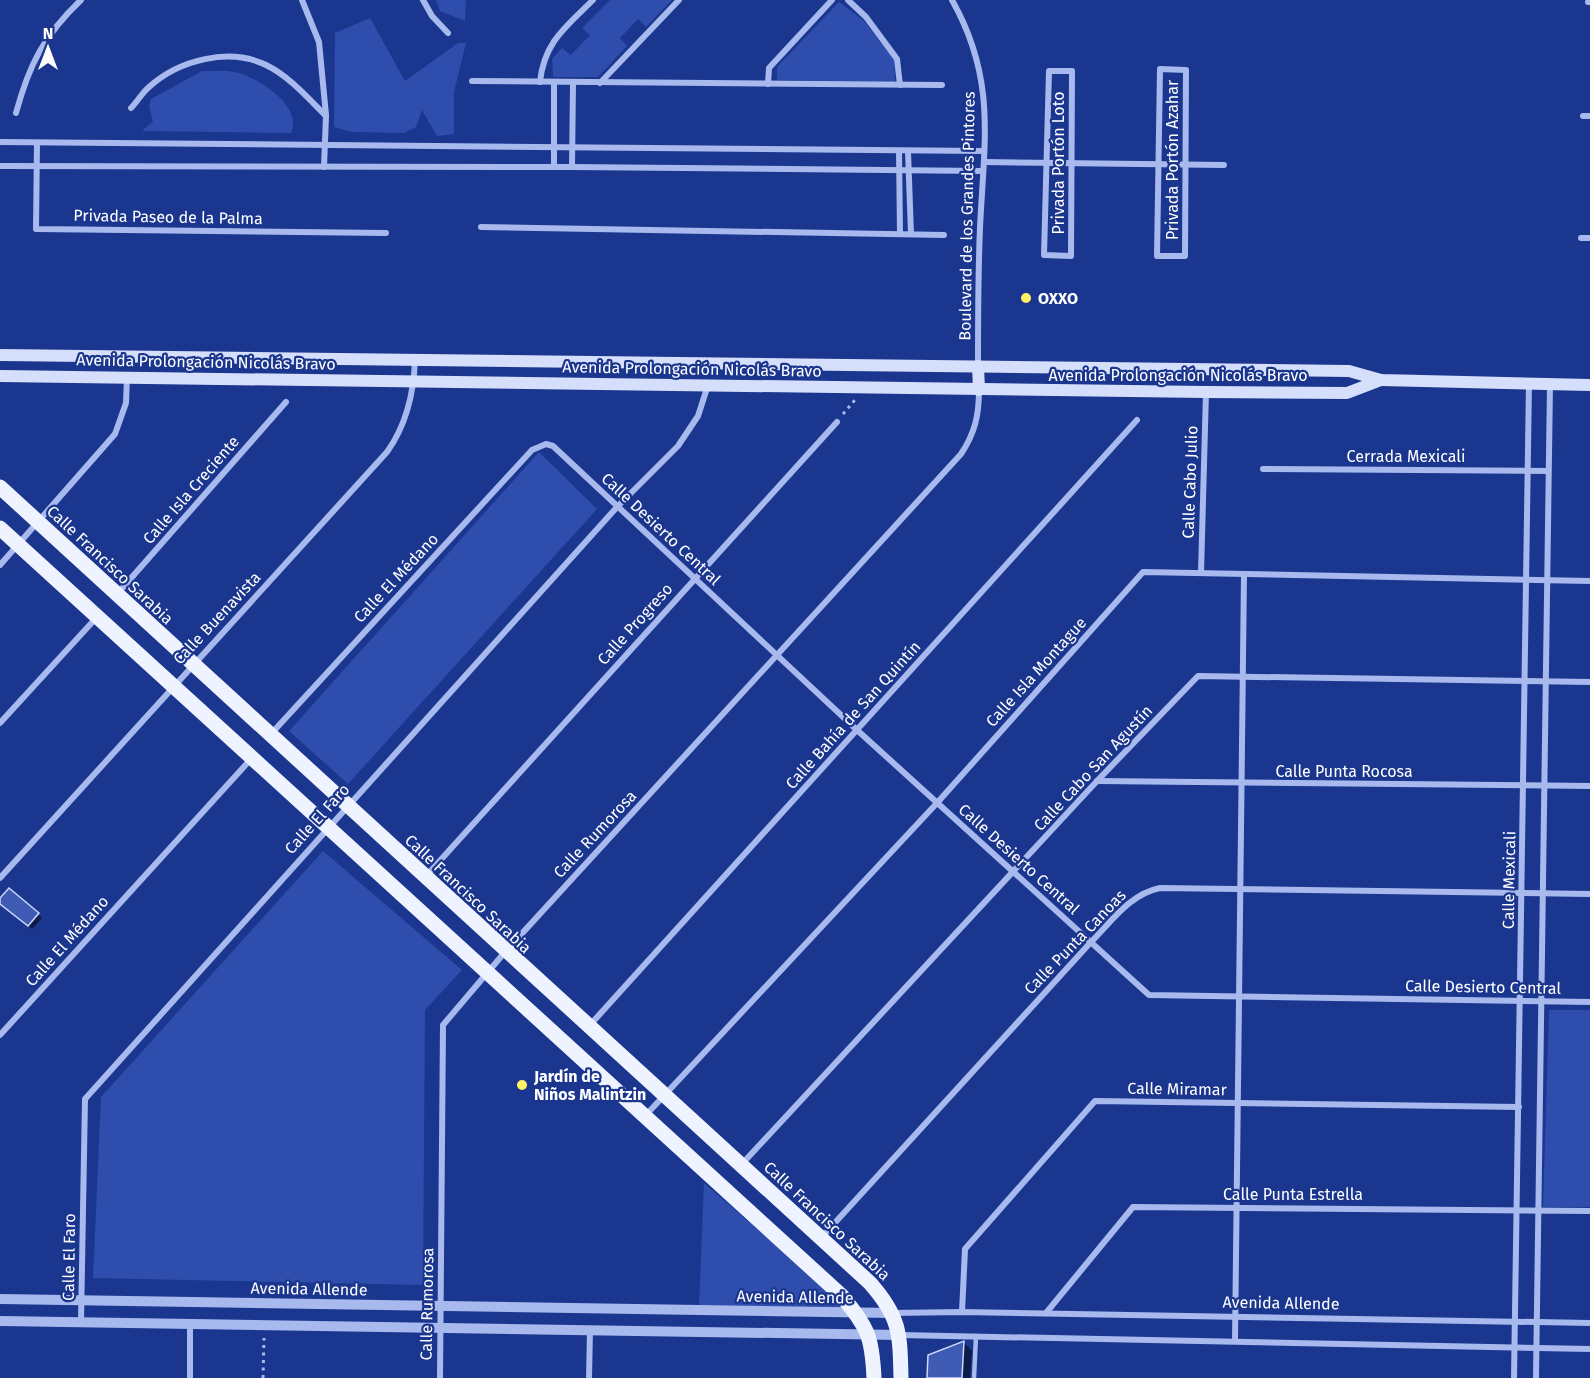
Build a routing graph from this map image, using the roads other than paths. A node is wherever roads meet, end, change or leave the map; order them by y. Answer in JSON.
{"nodes":[{"id":1,"x":81,"y":0,"type":"edge"},
{"id":2,"x":302,"y":0,"type":"edge"},
{"id":3,"x":423,"y":0,"type":"edge"},
{"id":4,"x":593,"y":0,"type":"edge"},
{"id":5,"x":679,"y":0,"type":"edge"},
{"id":6,"x":832,"y":0,"type":"edge"},
{"id":7,"x":849,"y":0,"type":"edge"},
{"id":8,"x":952,"y":0,"type":"edge"},
{"id":9,"x":448,"y":33,"type":"dead end"},
{"id":10,"x":472,"y":81,"type":"dead end"},
{"id":11,"x":540,"y":82,"type":"junction"},
{"id":12,"x":554,"y":82,"type":"junction"},
{"id":13,"x":573,"y":83,"type":"junction"},
{"id":14,"x":600,"y":83,"type":"junction"},
{"id":15,"x":768,"y":84,"type":"junction"},
{"id":16,"x":900,"y":85,"type":"junction"},
{"id":17,"x":942,"y":85,"type":"dead end"},
{"id":18,"x":131,"y":108,"type":"dead end"},
{"id":19,"x":16,"y":113,"type":"dead end"},
{"id":20,"x":326,"y":116,"type":"junction"},
{"id":21,"x":0,"y":142,"type":"edge"},
{"id":22,"x":37,"y":142,"type":"junction"},
{"id":23,"x":325,"y":145,"type":"junction"},
{"id":24,"x":554,"y":147,"type":"junction"},
{"id":25,"x":572,"y":148,"type":"junction"},
{"id":26,"x":899,"y":151,"type":"junction"},
{"id":27,"x":908,"y":151,"type":"junction"},
{"id":28,"x":984,"y":151,"type":"junction"},
{"id":29,"x":984,"y":162,"type":"junction"},
{"id":30,"x":1046,"y":163,"type":"junction"},
{"id":31,"x":1072,"y":163,"type":"junction"},
{"id":32,"x":1159,"y":164,"type":"junction"},
{"id":33,"x":1186,"y":165,"type":"junction"},
{"id":34,"x":1224,"y":165,"type":"dead end"},
{"id":35,"x":0,"y":166,"type":"edge"},
{"id":36,"x":35,"y":166,"type":"junction"},
{"id":37,"x":324,"y":167,"type":"junction"},
{"id":38,"x":554,"y":167,"type":"junction"},
{"id":39,"x":572,"y":167,"type":"junction"},
{"id":40,"x":899,"y":171,"type":"junction"},
{"id":41,"x":909,"y":171,"type":"junction"},
{"id":42,"x":983,"y":171,"type":"junction"},
{"id":43,"x":481,"y":227,"type":"dead end"},
{"id":44,"x":386,"y":233,"type":"dead end"},
{"id":45,"x":900,"y":234,"type":"junction"},
{"id":46,"x":911,"y":234,"type":"junction"},
{"id":47,"x":944,"y":235,"type":"dead end"},
{"id":48,"x":1581,"y":238,"type":"dead end"},
{"id":49,"x":1590,"y":238,"type":"edge"},
{"id":50,"x":0,"y":355,"type":"edge"},
{"id":51,"x":415,"y":358,"type":"junction"},
{"id":52,"x":978,"y":366,"type":"junction"},
{"id":53,"x":0,"y":376,"type":"edge"},
{"id":54,"x":127,"y":376,"type":"junction"},
{"id":55,"x":1381,"y":380,"type":"junction"},
{"id":56,"x":414,"y":381,"type":"junction"},
{"id":57,"x":1529,"y":383,"type":"junction"},
{"id":58,"x":1550,"y":384,"type":"junction"},
{"id":59,"x":708,"y":385,"type":"junction"},
{"id":60,"x":1590,"y":385,"type":"edge"},
{"id":61,"x":979,"y":390,"type":"junction"},
{"id":62,"x":1206,"y":392,"type":"junction"},
{"id":63,"x":286,"y":402,"type":"dead end"},
{"id":64,"x":1137,"y":420,"type":"dead end"},
{"id":65,"x":837,"y":422,"type":"road end"},
{"id":66,"x":546,"y":444,"type":"joint"},
{"id":67,"x":1263,"y":469,"type":"dead end"},
{"id":68,"x":1528,"y":471,"type":"junction"},
{"id":69,"x":1548,"y":471,"type":"junction"},
{"id":70,"x":0,"y":487,"type":"edge"},
{"id":71,"x":617,"y":507,"type":"junction"},
{"id":72,"x":38,"y":523,"type":"junction"},
{"id":73,"x":0,"y":528,"type":"edge"},
{"id":74,"x":18,"y":545,"type":"junction"},
{"id":75,"x":0,"y":565,"type":"edge"},
{"id":76,"x":1201,"y":573,"type":"junction"},
{"id":77,"x":1244,"y":574,"type":"junction"},
{"id":78,"x":694,"y":579,"type":"junction"},
{"id":79,"x":1527,"y":580,"type":"junction"},
{"id":80,"x":1547,"y":580,"type":"junction"},
{"id":81,"x":1590,"y":581,"type":"edge"},
{"id":82,"x":117,"y":595,"type":"junction"},
{"id":83,"x":96,"y":617,"type":"junction"},
{"id":84,"x":778,"y":655,"type":"junction"},
{"id":85,"x":193,"y":665,"type":"junction"},
{"id":86,"x":1243,"y":678,"type":"junction"},
{"id":87,"x":1526,"y":681,"type":"junction"},
{"id":88,"x":1546,"y":682,"type":"junction"},
{"id":89,"x":1590,"y":682,"type":"edge"},
{"id":90,"x":172,"y":686,"type":"junction"},
{"id":91,"x":0,"y":723,"type":"edge"},
{"id":92,"x":857,"y":730,"type":"junction"},
{"id":93,"x":270,"y":736,"type":"junction"},
{"id":94,"x":251,"y":759,"type":"junction"},
{"id":95,"x":1097,"y":781,"type":"junction"},
{"id":96,"x":1242,"y":783,"type":"junction"},
{"id":97,"x":1524,"y":786,"type":"junction"},
{"id":98,"x":1544,"y":786,"type":"junction"},
{"id":99,"x":1590,"y":786,"type":"edge"},
{"id":100,"x":937,"y":803,"type":"junction"},
{"id":101,"x":347,"y":807,"type":"junction"},
{"id":102,"x":326,"y":828,"type":"junction"},
{"id":103,"x":1014,"y":872,"type":"junction"},
{"id":104,"x":0,"y":878,"type":"edge"},
{"id":105,"x":425,"y":878,"type":"junction"},
{"id":106,"x":1240,"y":890,"type":"junction"},
{"id":107,"x":1590,"y":894,"type":"edge"},
{"id":108,"x":1522,"y":895,"type":"junction"},
{"id":109,"x":1542,"y":895,"type":"junction"},
{"id":110,"x":1091,"y":942,"type":"junction"},
{"id":111,"x":505,"y":952,"type":"junction"},
{"id":112,"x":486,"y":974,"type":"junction"},
{"id":113,"x":1239,"y":997,"type":"junction"},
{"id":114,"x":1522,"y":1002,"type":"junction"},
{"id":115,"x":1542,"y":1002,"type":"junction"},
{"id":116,"x":1590,"y":1002,"type":"edge"},
{"id":117,"x":588,"y":1027,"type":"junction"},
{"id":118,"x":0,"y":1035,"type":"edge"},
{"id":119,"x":664,"y":1095,"type":"junction"},
{"id":120,"x":1238,"y":1103,"type":"junction"},
{"id":121,"x":1519,"y":1107,"type":"junction"},
{"id":122,"x":644,"y":1116,"type":"junction"},
{"id":123,"x":740,"y":1166,"type":"junction"},
{"id":124,"x":1237,"y":1208,"type":"junction"},
{"id":125,"x":1517,"y":1210,"type":"junction"},
{"id":126,"x":1538,"y":1210,"type":"junction"},
{"id":127,"x":1590,"y":1210,"type":"edge"},
{"id":128,"x":821,"y":1238,"type":"junction"},
{"id":129,"x":0,"y":1299,"type":"edge"},
{"id":130,"x":82,"y":1300,"type":"junction"},
{"id":131,"x":441,"y":1306,"type":"junction"},
{"id":132,"x":962,"y":1312,"type":"junction"},
{"id":133,"x":856,"y":1313,"type":"junction"},
{"id":134,"x":891,"y":1313,"type":"junction"},
{"id":135,"x":1046,"y":1313,"type":"junction"},
{"id":136,"x":1236,"y":1317,"type":"junction"},
{"id":137,"x":0,"y":1321,"type":"edge"},
{"id":138,"x":81,"y":1322,"type":"junction"},
{"id":139,"x":1515,"y":1322,"type":"junction"},
{"id":140,"x":1536,"y":1322,"type":"junction"},
{"id":141,"x":1590,"y":1323,"type":"edge"},
{"id":142,"x":190,"y":1325,"type":"junction"},
{"id":143,"x":440,"y":1328,"type":"junction"},
{"id":144,"x":590,"y":1329,"type":"junction"},
{"id":145,"x":868,"y":1334,"type":"junction"},
{"id":146,"x":900,"y":1335,"type":"junction"},
{"id":147,"x":976,"y":1336,"type":"junction"},
{"id":148,"x":1235,"y":1341,"type":"junction"},
{"id":149,"x":1515,"y":1347,"type":"junction"},
{"id":150,"x":1536,"y":1347,"type":"junction"},
{"id":151,"x":1590,"y":1348,"type":"edge"},
{"id":152,"x":190,"y":1378,"type":"edge"},
{"id":153,"x":440,"y":1378,"type":"edge"},
{"id":154,"x":589,"y":1378,"type":"edge"},
{"id":155,"x":874,"y":1378,"type":"edge"},
{"id":156,"x":901,"y":1378,"type":"edge"},
{"id":157,"x":974,"y":1378,"type":"edge"},
{"id":158,"x":1514,"y":1378,"type":"edge"},
{"id":159,"x":1536,"y":1378,"type":"edge"}],
"edges":[{"from":1,"to":19,"type":"street"},
{"from":2,"to":20,"type":"street"},
{"from":3,"to":9,"type":"street"},
{"from":4,"to":11,"type":"street"},
{"from":5,"to":14,"type":"street"},
{"from":6,"to":15,"type":"street"},
{"from":7,"to":16,"type":"street"},
{"from":8,"to":28,"type":"street","name":"Boulevard de los Grandes Pintores"},
{"from":10,"to":11,"type":"street"},
{"from":11,"to":12,"type":"street"},
{"from":12,"to":13,"type":"street"},
{"from":12,"to":24,"type":"street"},
{"from":13,"to":14,"type":"street"},
{"from":13,"to":25,"type":"street"},
{"from":14,"to":15,"type":"street"},
{"from":15,"to":16,"type":"street"},
{"from":16,"to":17,"type":"street"},
{"from":18,"to":20,"type":"street"},
{"from":20,"to":23,"type":"street"},
{"from":21,"to":22,"type":"street"},
{"from":22,"to":23,"type":"street"},
{"from":22,"to":36,"type":"street","name":"Privada Paseo de la Palma"},
{"from":23,"to":24,"type":"street"},
{"from":23,"to":37,"type":"street"},
{"from":24,"to":25,"type":"street"},
{"from":24,"to":38,"type":"street"},
{"from":25,"to":26,"type":"street"},
{"from":25,"to":39,"type":"street"},
{"from":26,"to":27,"type":"street"},
{"from":26,"to":40,"type":"street"},
{"from":27,"to":28,"type":"street"},
{"from":27,"to":41,"type":"street"},
{"from":28,"to":29,"type":"street","name":"Boulevard de los Grandes Pintores"},
{"from":29,"to":30,"type":"street"},
{"from":29,"to":42,"type":"street","name":"Boulevard de los Grandes Pintores"},
{"from":30,"to":31,"type":"street"},
{"from":30,"to":31,"type":"street","name":"Privada Portón Loto"},
{"from":30,"to":31,"type":"street","name":"Privada Portón Loto"},
{"from":31,"to":32,"type":"street"},
{"from":32,"to":33,"type":"street"},
{"from":32,"to":33,"type":"street","name":"Privada Portón Azahar"},
{"from":32,"to":33,"type":"street","name":"Privada Portón Azahar"},
{"from":33,"to":34,"type":"street"},
{"from":35,"to":36,"type":"street"},
{"from":36,"to":37,"type":"street"},
{"from":36,"to":44,"type":"street","name":"Privada Paseo de la Palma"},
{"from":37,"to":38,"type":"street"},
{"from":38,"to":39,"type":"street"},
{"from":39,"to":40,"type":"street"},
{"from":40,"to":41,"type":"street"},
{"from":40,"to":45,"type":"street"},
{"from":41,"to":42,"type":"street"},
{"from":41,"to":46,"type":"street"},
{"from":42,"to":52,"type":"street","name":"Boulevard de los Grandes Pintores"},
{"from":43,"to":45,"type":"street"},
{"from":45,"to":46,"type":"street"},
{"from":46,"to":47,"type":"street"},
{"from":48,"to":49,"type":"street"},
{"from":50,"to":51,"type":"main road","name":"Avenida Prolongación Nicolás Bravo"},
{"from":51,"to":52,"type":"main road","name":"Avenida Prolongación Nicolás Bravo"},
{"from":51,"to":56,"type":"street","name":"Calle Buenavista"},
{"from":52,"to":55,"type":"main road","name":"Avenida Prolongación Nicolás Bravo"},
{"from":52,"to":61,"type":"main road"},
{"from":53,"to":54,"type":"main road","name":"Avenida Prolongación Nicolás Bravo"},
{"from":54,"to":56,"type":"main road","name":"Avenida Prolongación Nicolás Bravo"},
{"from":54,"to":72,"type":"street"},
{"from":55,"to":57,"type":"main road","name":"Avenida Prolongación Nicolás Bravo"},
{"from":55,"to":62,"type":"main road","name":"Avenida Prolongación Nicolás Bravo"},
{"from":56,"to":59,"type":"main road","name":"Avenida Prolongación Nicolás Bravo"},
{"from":56,"to":85,"type":"street","name":"Calle Buenavista"},
{"from":57,"to":58,"type":"main road","name":"Avenida Prolongación Nicolás Bravo"},
{"from":57,"to":68,"type":"street","name":"Calle Mexicali"},
{"from":58,"to":60,"type":"main road","name":"Avenida Prolongación Nicolás Bravo"},
{"from":58,"to":69,"type":"street","name":"Calle Mexicali"},
{"from":59,"to":61,"type":"main road","name":"Avenida Prolongación Nicolás Bravo"},
{"from":59,"to":71,"type":"street","name":"Calle El Faro"},
{"from":61,"to":62,"type":"main road","name":"Avenida Prolongación Nicolás Bravo"},
{"from":61,"to":84,"type":"street","name":"Calle Rumorosa"},
{"from":62,"to":76,"type":"street","name":"Calle Cabo Julio"},
{"from":63,"to":82,"type":"street","name":"Calle Isla Creciente"},
{"from":64,"to":92,"type":"street","name":"Calle Bahía de San Quintín"},
{"from":65,"to":78,"type":"street","name":"Calle Progreso"},
{"from":66,"to":71,"type":"street","name":"Calle Desierto Central"},
{"from":66,"to":93,"type":"street","name":"Calle El Médano"},
{"from":67,"to":68,"type":"street","name":"Cerrada Mexicali"},
{"from":68,"to":69,"type":"street","name":"Cerrada Mexicali"},
{"from":68,"to":79,"type":"street","name":"Calle Mexicali"},
{"from":69,"to":80,"type":"street","name":"Calle Mexicali"},
{"from":70,"to":72,"type":"main road","name":"Calle Francisco Sarabia"},
{"from":71,"to":78,"type":"street","name":"Calle Desierto Central"},
{"from":71,"to":101,"type":"street","name":"Calle El Faro"},
{"from":72,"to":74,"type":"street"},
{"from":72,"to":82,"type":"main road","name":"Calle Francisco Sarabia"},
{"from":73,"to":74,"type":"main road"},
{"from":74,"to":75,"type":"street"},
{"from":74,"to":83,"type":"main road"},
{"from":76,"to":77,"type":"street","name":"Calle Isla Montague"},
{"from":76,"to":100,"type":"street","name":"Calle Isla Montague"},
{"from":77,"to":79,"type":"street","name":"Calle Isla Montague"},
{"from":77,"to":86,"type":"street"},
{"from":78,"to":84,"type":"street","name":"Calle Desierto Central"},
{"from":78,"to":105,"type":"street","name":"Calle Progreso"},
{"from":79,"to":80,"type":"street","name":"Calle Isla Montague"},
{"from":79,"to":87,"type":"street","name":"Calle Mexicali"},
{"from":80,"to":81,"type":"street","name":"Calle Isla Montague"},
{"from":80,"to":88,"type":"street","name":"Calle Mexicali"},
{"from":82,"to":85,"type":"main road","name":"Calle Francisco Sarabia"},
{"from":83,"to":90,"type":"main road"},
{"from":83,"to":91,"type":"street"},
{"from":84,"to":92,"type":"street","name":"Calle Desierto Central"},
{"from":84,"to":111,"type":"street","name":"Calle Rumorosa"},
{"from":85,"to":90,"type":"street","name":"Calle Buenavista"},
{"from":85,"to":93,"type":"main road","name":"Calle Francisco Sarabia"},
{"from":86,"to":87,"type":"street","name":"Calle Cabo San Agustín"},
{"from":86,"to":95,"type":"street","name":"Calle Cabo San Agustín"},
{"from":86,"to":96,"type":"street"},
{"from":87,"to":88,"type":"street","name":"Calle Cabo San Agustín"},
{"from":87,"to":97,"type":"street","name":"Calle Mexicali"},
{"from":88,"to":89,"type":"street","name":"Calle Cabo San Agustín"},
{"from":88,"to":98,"type":"street","name":"Calle Mexicali"},
{"from":90,"to":94,"type":"main road"},
{"from":90,"to":104,"type":"street","name":"Calle Buenavista"},
{"from":92,"to":100,"type":"street","name":"Calle Desierto Central"},
{"from":92,"to":117,"type":"street","name":"Calle Bahía de San Quintín"},
{"from":93,"to":101,"type":"main road","name":"Calle Francisco Sarabia"},
{"from":94,"to":102,"type":"main road"},
{"from":94,"to":118,"type":"street","name":"Calle El Médano"},
{"from":95,"to":96,"type":"street","name":"Calle Punta Rocosa"},
{"from":95,"to":103,"type":"street","name":"Calle Cabo San Agustín"},
{"from":96,"to":97,"type":"street","name":"Calle Punta Rocosa"},
{"from":96,"to":106,"type":"street"},
{"from":97,"to":98,"type":"street","name":"Calle Punta Rocosa"},
{"from":97,"to":108,"type":"street","name":"Calle Mexicali"},
{"from":98,"to":99,"type":"street","name":"Calle Punta Rocosa"},
{"from":98,"to":109,"type":"street","name":"Calle Mexicali"},
{"from":100,"to":103,"type":"street","name":"Calle Desierto Central"},
{"from":100,"to":119,"type":"street","name":"Calle Isla Montague"},
{"from":101,"to":102,"type":"street","name":"Calle El Faro"},
{"from":101,"to":105,"type":"main road","name":"Calle Francisco Sarabia"},
{"from":102,"to":112,"type":"main road"},
{"from":102,"to":130,"type":"street","name":"Calle El Faro"},
{"from":103,"to":110,"type":"street","name":"Calle Desierto Central"},
{"from":103,"to":123,"type":"street","name":"Calle Cabo San Agustín"},
{"from":105,"to":111,"type":"main road","name":"Calle Francisco Sarabia"},
{"from":106,"to":108,"type":"street","name":"Calle Punta Canoas"},
{"from":106,"to":110,"type":"street","name":"Calle Punta Canoas"},
{"from":106,"to":113,"type":"street"},
{"from":107,"to":109,"type":"street","name":"Calle Punta Canoas"},
{"from":108,"to":109,"type":"street","name":"Calle Punta Canoas"},
{"from":108,"to":114,"type":"street","name":"Calle Mexicali"},
{"from":109,"to":115,"type":"street","name":"Calle Mexicali"},
{"from":110,"to":113,"type":"street","name":"Calle Desierto Central"},
{"from":110,"to":128,"type":"street","name":"Calle Punta Canoas"},
{"from":111,"to":112,"type":"street","name":"Calle Rumorosa"},
{"from":111,"to":117,"type":"main road","name":"Calle Francisco Sarabia"},
{"from":112,"to":122,"type":"main road"},
{"from":112,"to":131,"type":"street","name":"Calle Rumorosa"},
{"from":113,"to":114,"type":"street","name":"Calle Desierto Central"},
{"from":113,"to":120,"type":"street"},
{"from":114,"to":115,"type":"street","name":"Calle Desierto Central"},
{"from":114,"to":121,"type":"street","name":"Calle Mexicali"},
{"from":115,"to":116,"type":"street","name":"Calle Desierto Central"},
{"from":115,"to":126,"type":"street","name":"Calle Mexicali"},
{"from":117,"to":119,"type":"main road","name":"Calle Francisco Sarabia"},
{"from":119,"to":122,"type":"street","name":"Calle Isla Montague"},
{"from":119,"to":123,"type":"main road","name":"Calle Francisco Sarabia"},
{"from":120,"to":121,"type":"street","name":"Calle Miramar"},
{"from":120,"to":124,"type":"street"},
{"from":120,"to":132,"type":"street","name":"Calle Miramar"},
{"from":121,"to":125,"type":"street","name":"Calle Mexicali"},
{"from":122,"to":133,"type":"main road"},
{"from":123,"to":128,"type":"main road","name":"Calle Francisco Sarabia"},
{"from":124,"to":125,"type":"street","name":"Calle Punta Estrella"},
{"from":124,"to":135,"type":"street","name":"Calle Punta Estrella"},
{"from":124,"to":136,"type":"street"},
{"from":125,"to":126,"type":"street","name":"Calle Punta Estrella"},
{"from":125,"to":139,"type":"street","name":"Calle Mexicali"},
{"from":126,"to":127,"type":"street","name":"Calle Punta Estrella"},
{"from":126,"to":140,"type":"street","name":"Calle Mexicali"},
{"from":128,"to":134,"type":"main road","name":"Calle Francisco Sarabia"},
{"from":129,"to":130,"type":"street","name":"Avenida Allende"},
{"from":130,"to":131,"type":"street","name":"Avenida Allende"},
{"from":130,"to":138,"type":"street","name":"Calle El Faro"},
{"from":131,"to":133,"type":"street","name":"Avenida Allende"},
{"from":131,"to":143,"type":"street","name":"Calle Rumorosa"},
{"from":132,"to":134,"type":"street","name":"Avenida Allende"},
{"from":132,"to":135,"type":"street","name":"Avenida Allende"},
{"from":133,"to":134,"type":"street","name":"Avenida Allende"},
{"from":133,"to":145,"type":"main road"},
{"from":134,"to":146,"type":"main road","name":"Calle Francisco Sarabia"},
{"from":135,"to":136,"type":"street","name":"Avenida Allende"},
{"from":136,"to":139,"type":"street","name":"Avenida Allende"},
{"from":136,"to":148,"type":"street"},
{"from":137,"to":138,"type":"street"},
{"from":138,"to":142,"type":"street"},
{"from":139,"to":140,"type":"street","name":"Avenida Allende"},
{"from":139,"to":149,"type":"street","name":"Calle Mexicali"},
{"from":140,"to":141,"type":"street","name":"Avenida Allende"},
{"from":140,"to":150,"type":"street","name":"Calle Mexicali"},
{"from":142,"to":143,"type":"street"},
{"from":142,"to":152,"type":"street"},
{"from":143,"to":144,"type":"street"},
{"from":143,"to":153,"type":"street","name":"Calle Rumorosa"},
{"from":144,"to":145,"type":"street"},
{"from":144,"to":154,"type":"street"},
{"from":145,"to":146,"type":"street"},
{"from":145,"to":155,"type":"main road"},
{"from":146,"to":147,"type":"street"},
{"from":146,"to":156,"type":"main road"},
{"from":147,"to":148,"type":"street"},
{"from":147,"to":157,"type":"lane"},
{"from":148,"to":149,"type":"street"},
{"from":149,"to":150,"type":"street"},
{"from":149,"to":158,"type":"street","name":"Calle Mexicali"},
{"from":150,"to":151,"type":"street"},
{"from":150,"to":159,"type":"street","name":"Calle Mexicali"}]}
